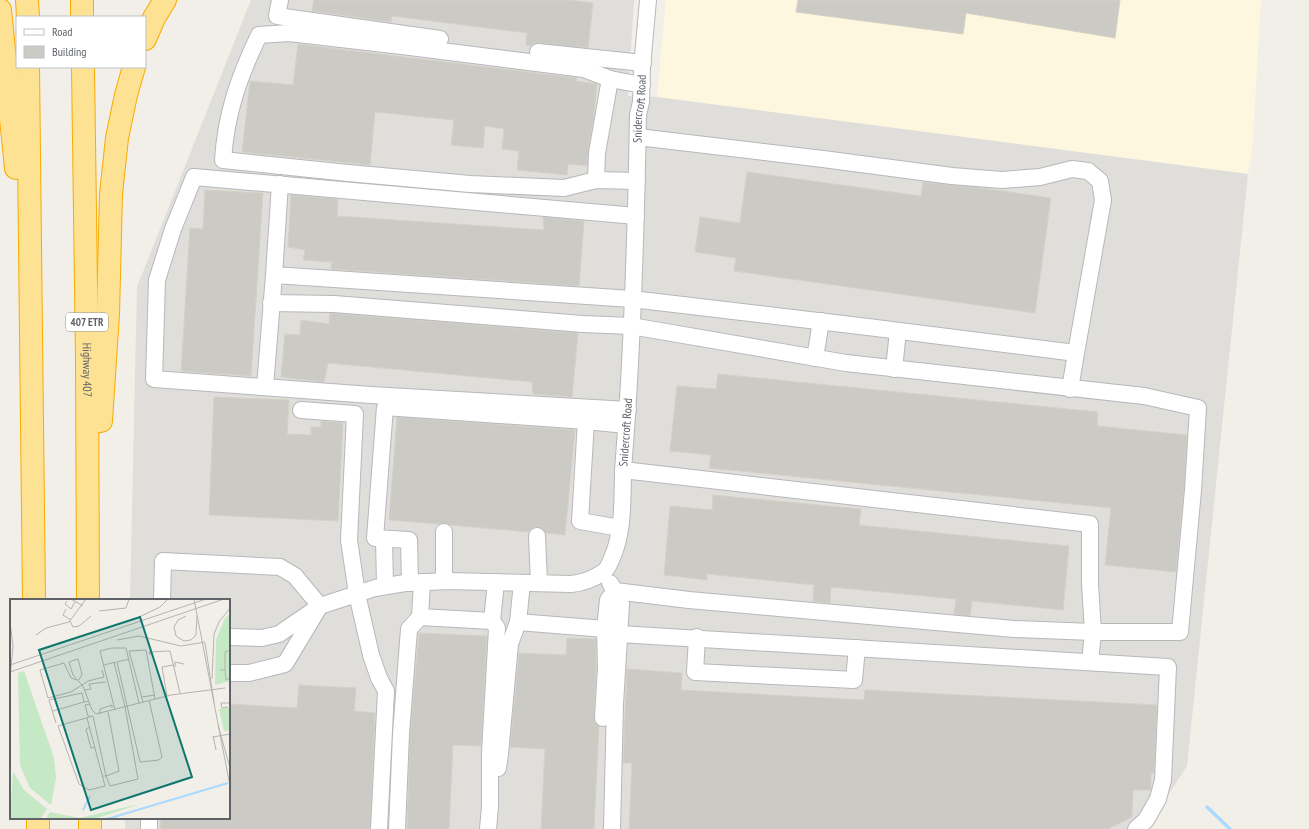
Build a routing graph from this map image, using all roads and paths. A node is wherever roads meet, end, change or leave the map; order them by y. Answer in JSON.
{"nodes":[{"id":1,"x":27,"y":0,"type":"edge"},
{"id":2,"x":82,"y":0,"type":"edge"},
{"id":3,"x":165,"y":0,"type":"edge"},
{"id":4,"x":280,"y":0,"type":"edge"},
{"id":5,"x":648,"y":0,"type":"edge"},
{"id":6,"x":0,"y":10,"type":"edge"},
{"id":7,"x":28,"y":16,"type":"edge"},
{"id":8,"x":82,"y":16,"type":"edge"},
{"id":9,"x":146,"y":37,"type":"edge"},
{"id":10,"x":642,"y":63,"type":"junction"},
{"id":11,"x":28,"y":68,"type":"edge"},
{"id":12,"x":82,"y":68,"type":"edge"},
{"id":13,"x":134,"y":68,"type":"edge"},
{"id":14,"x":610,"y":79,"type":"junction"},
{"id":15,"x":642,"y":85,"type":"junction"},
{"id":16,"x":638,"y":137,"type":"junction"},
{"id":17,"x":596,"y":180,"type":"junction"},
{"id":18,"x":637,"y":181,"type":"junction"},
{"id":19,"x":280,"y":184,"type":"junction"},
{"id":20,"x":636,"y":216,"type":"junction"},
{"id":21,"x":274,"y":275,"type":"junction"},
{"id":22,"x":632,"y":299,"type":"junction"},
{"id":23,"x":30,"y":302,"type":"junction"},
{"id":24,"x":271,"y":303,"type":"junction"},
{"id":25,"x":821,"y":321,"type":"junction"},
{"id":26,"x":631,"y":326,"type":"junction"},
{"id":27,"x":898,"y":331,"type":"junction"},
{"id":28,"x":1076,"y":353,"type":"junction"},
{"id":29,"x":815,"y":358,"type":"junction"},
{"id":30,"x":894,"y":368,"type":"junction"},
{"id":31,"x":265,"y":387,"type":"junction"},
{"id":32,"x":1070,"y":388,"type":"junction"},
{"id":33,"x":301,"y":410,"type":"dead end"},
{"id":34,"x":627,"y":417,"type":"junction"},
{"id":35,"x":586,"y":421,"type":"junction"},
{"id":36,"x":623,"y":470,"type":"junction"},
{"id":37,"x":620,"y":528,"type":"junction"},
{"id":38,"x":444,"y":532,"type":"dead end"},
{"id":39,"x":537,"y":536,"type":"dead end"},
{"id":40,"x":384,"y":538,"type":"junction"},
{"id":41,"x":603,"y":573,"type":"junction"},
{"id":42,"x":88,"y":577,"type":"junction"},
{"id":43,"x":444,"y":581,"type":"junction"},
{"id":44,"x":416,"y":582,"type":"junction"},
{"id":45,"x":496,"y":582,"type":"junction"},
{"id":46,"x":522,"y":583,"type":"junction"},
{"id":47,"x":539,"y":583,"type":"junction"},
{"id":48,"x":385,"y":586,"type":"junction"},
{"id":49,"x":615,"y":591,"type":"junction"},
{"id":50,"x":357,"y":594,"type":"junction"},
{"id":51,"x":34,"y":599,"type":"edge"},
{"id":52,"x":88,"y":599,"type":"edge"},
{"id":53,"x":162,"y":599,"type":"edge"},
{"id":54,"x":320,"y":606,"type":"junction"},
{"id":55,"x":420,"y":617,"type":"junction"},
{"id":56,"x":492,"y":621,"type":"junction"},
{"id":57,"x":518,"y":622,"type":"junction"},
{"id":58,"x":612,"y":631,"type":"junction"},
{"id":59,"x":1093,"y":632,"type":"junction"},
{"id":60,"x":230,"y":637,"type":"edge"},
{"id":61,"x":697,"y":638,"type":"junction"},
{"id":62,"x":857,"y":648,"type":"junction"},
{"id":63,"x":1090,"y":662,"type":"junction"},
{"id":64,"x":230,"y":673,"type":"edge"},
{"id":65,"x":603,"y":718,"type":"dead end"},
{"id":66,"x":490,"y":807,"type":"junction"},
{"id":67,"x":379,"y":829,"type":"edge"},
{"id":68,"x":397,"y":829,"type":"edge"},
{"id":69,"x":488,"y":829,"type":"edge"},
{"id":70,"x":612,"y":829,"type":"edge"},
{"id":71,"x":1136,"y":829,"type":"edge"}],
"edges":[{"from":1,"to":7,"type":"highway"},
{"from":2,"to":8,"type":"highway"},
{"from":3,"to":9,"type":"highway"},
{"from":4,"to":10,"type":"street"},
{"from":5,"to":10,"type":"street","name":"Snidercroft Road"},
{"from":6,"to":23,"type":"highway"},
{"from":10,"to":15,"type":"street","name":"Snidercroft Road"},
{"from":11,"to":23,"type":"highway"},
{"from":12,"to":42,"type":"highway","name":"Highway 407","number":"407 ETR"},
{"from":13,"to":42,"type":"highway"},
{"from":14,"to":15,"type":"street"},
{"from":14,"to":17,"type":"street"},
{"from":14,"to":17,"type":"street"},
{"from":15,"to":16,"type":"street","name":"Snidercroft Road"},
{"from":16,"to":18,"type":"street","name":"Snidercroft Road"},
{"from":16,"to":28,"type":"street"},
{"from":17,"to":18,"type":"street"},
{"from":18,"to":20,"type":"street","name":"Snidercroft Road"},
{"from":19,"to":20,"type":"street"},
{"from":19,"to":21,"type":"street"},
{"from":19,"to":31,"type":"street"},
{"from":20,"to":22,"type":"street","name":"Snidercroft Road"},
{"from":21,"to":22,"type":"street"},
{"from":21,"to":24,"type":"street"},
{"from":22,"to":25,"type":"street"},
{"from":22,"to":26,"type":"street","name":"Snidercroft Road"},
{"from":23,"to":51,"type":"highway"},
{"from":24,"to":26,"type":"street"},
{"from":24,"to":31,"type":"street"},
{"from":25,"to":27,"type":"street"},
{"from":25,"to":29,"type":"street"},
{"from":26,"to":29,"type":"street"},
{"from":26,"to":34,"type":"street","name":"Snidercroft Road"},
{"from":27,"to":28,"type":"street"},
{"from":27,"to":30,"type":"street"},
{"from":28,"to":32,"type":"street"},
{"from":29,"to":30,"type":"street"},
{"from":30,"to":32,"type":"street"},
{"from":31,"to":34,"type":"street"},
{"from":32,"to":59,"type":"street"},
{"from":33,"to":50,"type":"street"},
{"from":34,"to":35,"type":"street"},
{"from":34,"to":36,"type":"street","name":"Snidercroft Road"},
{"from":35,"to":37,"type":"street"},
{"from":35,"to":40,"type":"street"},
{"from":36,"to":37,"type":"street","name":"Snidercroft Road"},
{"from":36,"to":59,"type":"street"},
{"from":37,"to":41,"type":"street","name":"Snidercroft Road"},
{"from":38,"to":43,"type":"street"},
{"from":39,"to":47,"type":"street"},
{"from":40,"to":44,"type":"street"},
{"from":40,"to":48,"type":"street"},
{"from":41,"to":47,"type":"street"},
{"from":41,"to":49,"type":"street"},
{"from":42,"to":52,"type":"highway","name":"Highway 407","number":"407 ETR"},
{"from":43,"to":44,"type":"street"},
{"from":43,"to":45,"type":"street"},
{"from":44,"to":48,"type":"street"},
{"from":44,"to":55,"type":"street"},
{"from":45,"to":46,"type":"street"},
{"from":45,"to":56,"type":"street"},
{"from":46,"to":47,"type":"street"},
{"from":46,"to":57,"type":"street"},
{"from":48,"to":50,"type":"street"},
{"from":49,"to":58,"type":"street"},
{"from":49,"to":59,"type":"street"},
{"from":50,"to":54,"type":"street"},
{"from":50,"to":67,"type":"street"},
{"from":53,"to":54,"type":"street"},
{"from":54,"to":60,"type":"street"},
{"from":54,"to":64,"type":"street"},
{"from":55,"to":56,"type":"street"},
{"from":55,"to":68,"type":"street"},
{"from":56,"to":66,"type":"street"},
{"from":57,"to":58,"type":"street"},
{"from":57,"to":66,"type":"street"},
{"from":58,"to":61,"type":"street"},
{"from":58,"to":65,"type":"street"},
{"from":58,"to":70,"type":"street"},
{"from":59,"to":63,"type":"street"},
{"from":61,"to":62,"type":"street"},
{"from":61,"to":62,"type":"street"},
{"from":62,"to":63,"type":"street"},
{"from":63,"to":71,"type":"street"},
{"from":66,"to":69,"type":"street"}]}
